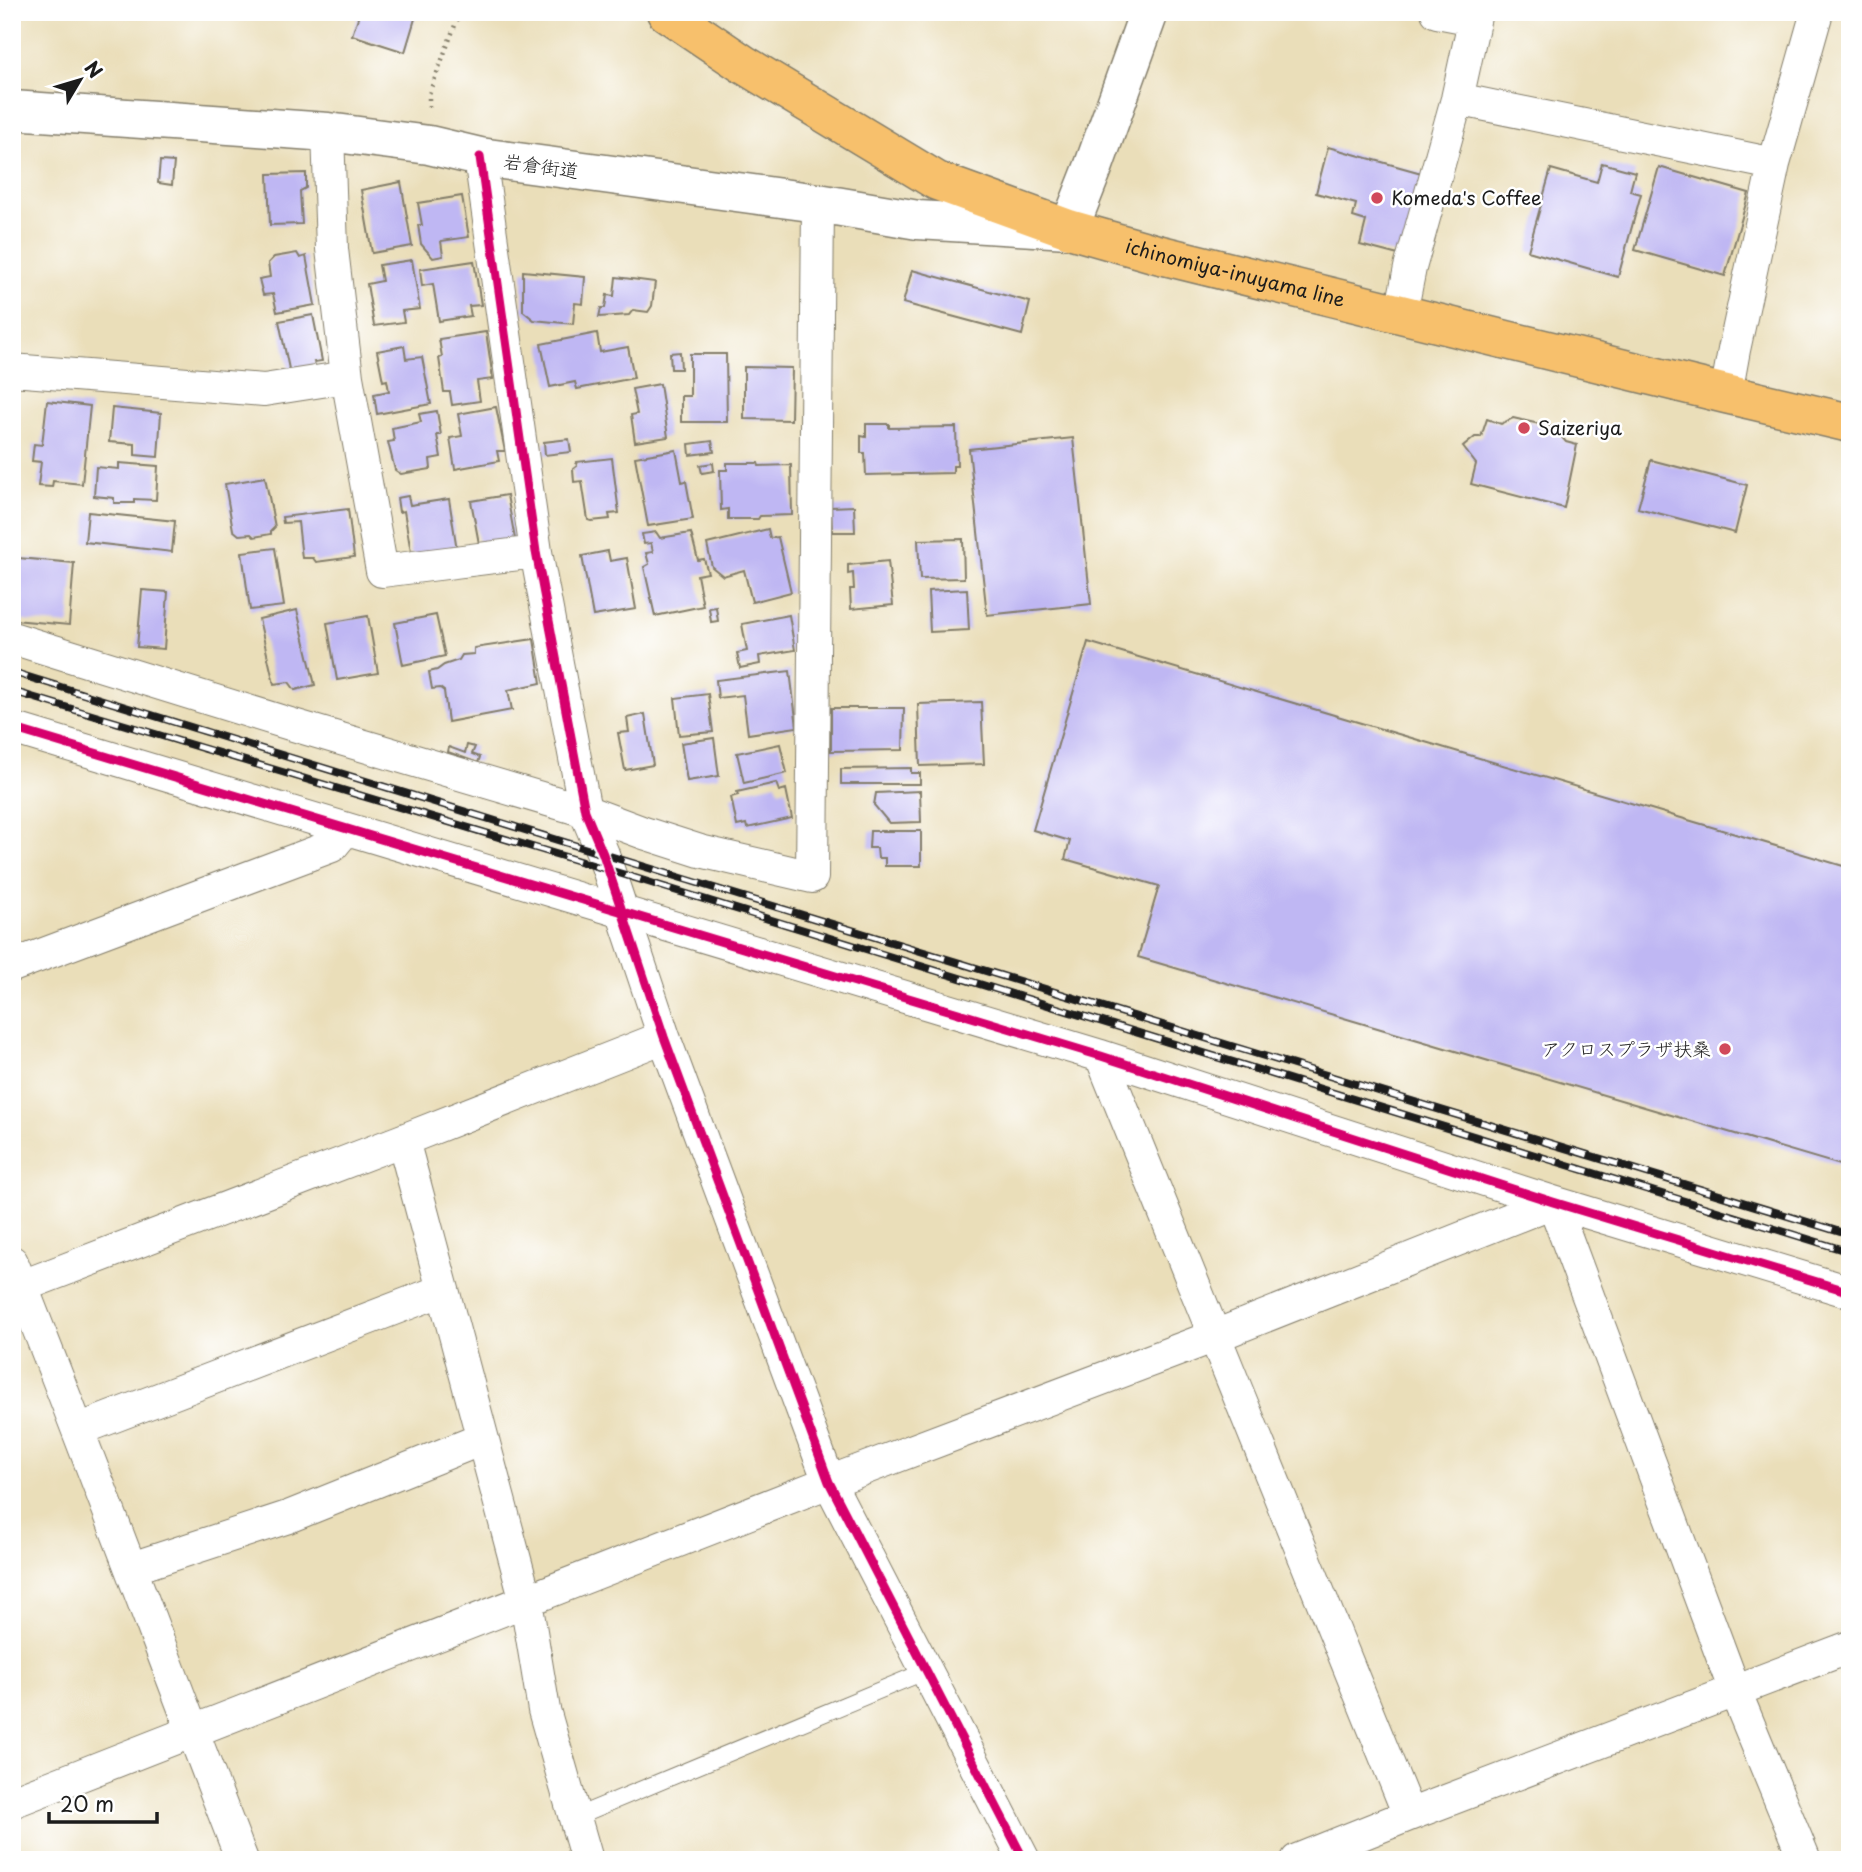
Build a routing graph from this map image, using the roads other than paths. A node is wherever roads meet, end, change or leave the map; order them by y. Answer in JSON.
{"nodes":[{"id":1,"x":666,"y":12,"type":"edge"},
{"id":2,"x":1149,"y":12,"type":"edge"},
{"id":3,"x":1437,"y":12,"type":"edge"},
{"id":4,"x":1816,"y":12,"type":"edge"},
{"id":5,"x":1475,"y":16,"type":"edge"},
{"id":6,"x":1457,"y":99,"type":"junction"},
{"id":7,"x":12,"y":110,"type":"edge"},
{"id":8,"x":328,"y":132,"type":"junction"},
{"id":9,"x":480,"y":158,"type":"junction"},
{"id":10,"x":1774,"y":164,"type":"junction"},
{"id":11,"x":818,"y":203,"type":"junction"},
{"id":12,"x":1069,"y":229,"type":"junction"},
{"id":13,"x":1401,"y":313,"type":"junction"},
{"id":14,"x":12,"y":370,"type":"edge"},
{"id":15,"x":347,"y":377,"type":"junction"},
{"id":16,"x":1726,"y":394,"type":"junction"},
{"id":17,"x":1850,"y":423,"type":"edge"},
{"id":18,"x":536,"y":552,"type":"junction"},
{"id":19,"x":12,"y":638,"type":"edge"},
{"id":20,"x":12,"y":727,"type":"edge"},
{"id":21,"x":585,"y":811,"type":"junction"},
{"id":22,"x":346,"y":829,"type":"junction"},
{"id":23,"x":621,"y":910,"type":"junction"},
{"id":24,"x":12,"y":966,"type":"edge"},
{"id":25,"x":664,"y":1037,"type":"junction"},
{"id":26,"x":1101,"y":1056,"type":"junction"},
{"id":27,"x":403,"y":1140,"type":"junction"},
{"id":28,"x":1553,"y":1202,"type":"junction"},
{"id":29,"x":16,"y":1280,"type":"edge"},
{"id":30,"x":443,"y":1290,"type":"junction"},
{"id":31,"x":1850,"y":1292,"type":"edge"},
{"id":32,"x":1216,"y":1336,"type":"junction"},
{"id":33,"x":78,"y":1430,"type":"junction"},
{"id":34,"x":482,"y":1439,"type":"junction"},
{"id":35,"x":829,"y":1482,"type":"junction"},
{"id":36,"x":132,"y":1568,"type":"junction"},
{"id":37,"x":526,"y":1601,"type":"junction"},
{"id":38,"x":1850,"y":1647,"type":"edge"},
{"id":39,"x":926,"y":1671,"type":"junction"},
{"id":40,"x":1735,"y":1691,"type":"junction"},
{"id":41,"x":192,"y":1732,"type":"junction"},
{"id":42,"x":12,"y":1802,"type":"edge"},
{"id":43,"x":1409,"y":1815,"type":"junction"},
{"id":44,"x":575,"y":1817,"type":"junction"},
{"id":45,"x":242,"y":1860,"type":"edge"},
{"id":46,"x":587,"y":1860,"type":"edge"},
{"id":47,"x":1024,"y":1860,"type":"edge"},
{"id":48,"x":1297,"y":1860,"type":"edge"},
{"id":49,"x":1805,"y":1860,"type":"edge"}],
"edges":[{"from":1,"to":12,"type":"main road","name":"ichinomiya-inuyama line"},
{"from":2,"to":12,"type":"street"},
{"from":3,"to":5,"type":"street"},
{"from":4,"to":10,"type":"street"},
{"from":5,"to":6,"type":"street"},
{"from":6,"to":10,"type":"street"},
{"from":6,"to":13,"type":"street"},
{"from":7,"to":8,"type":"street","name":"岩倉街道"},
{"from":8,"to":9,"type":"street","name":"岩倉街道"},
{"from":8,"to":15,"type":"street"},
{"from":9,"to":11,"type":"street","name":"岩倉街道"},
{"from":9,"to":18,"type":"street"},
{"from":10,"to":16,"type":"street"},
{"from":11,"to":12,"type":"street","name":"岩倉街道"},
{"from":11,"to":21,"type":"street"},
{"from":12,"to":13,"type":"main road","name":"ichinomiya-inuyama line"},
{"from":13,"to":16,"type":"main road","name":"ichinomiya-inuyama line"},
{"from":14,"to":15,"type":"street"},
{"from":15,"to":18,"type":"street"},
{"from":16,"to":17,"type":"main road","name":"ichinomiya-inuyama line"},
{"from":18,"to":21,"type":"street"},
{"from":19,"to":21,"type":"street"},
{"from":20,"to":22,"type":"street"},
{"from":21,"to":23,"type":"street"},
{"from":22,"to":23,"type":"street"},
{"from":22,"to":24,"type":"street"},
{"from":23,"to":25,"type":"street"},
{"from":23,"to":26,"type":"street"},
{"from":25,"to":27,"type":"street"},
{"from":25,"to":35,"type":"street"},
{"from":26,"to":28,"type":"street"},
{"from":26,"to":32,"type":"street"},
{"from":27,"to":29,"type":"street"},
{"from":27,"to":30,"type":"street"},
{"from":28,"to":31,"type":"street"},
{"from":28,"to":32,"type":"street"},
{"from":28,"to":40,"type":"street"},
{"from":29,"to":33,"type":"street"},
{"from":30,"to":33,"type":"street"},
{"from":30,"to":34,"type":"street"},
{"from":32,"to":35,"type":"street"},
{"from":32,"to":43,"type":"street"},
{"from":33,"to":36,"type":"street"},
{"from":34,"to":36,"type":"street"},
{"from":34,"to":37,"type":"street"},
{"from":35,"to":37,"type":"street"},
{"from":35,"to":39,"type":"street"},
{"from":36,"to":41,"type":"street"},
{"from":37,"to":41,"type":"street"},
{"from":37,"to":44,"type":"street"},
{"from":38,"to":40,"type":"street"},
{"from":39,"to":44,"type":"lane"},
{"from":39,"to":47,"type":"street"},
{"from":40,"to":43,"type":"street"},
{"from":40,"to":49,"type":"street"},
{"from":41,"to":42,"type":"street"},
{"from":41,"to":45,"type":"street"},
{"from":43,"to":48,"type":"street"},
{"from":44,"to":46,"type":"street"}]}
